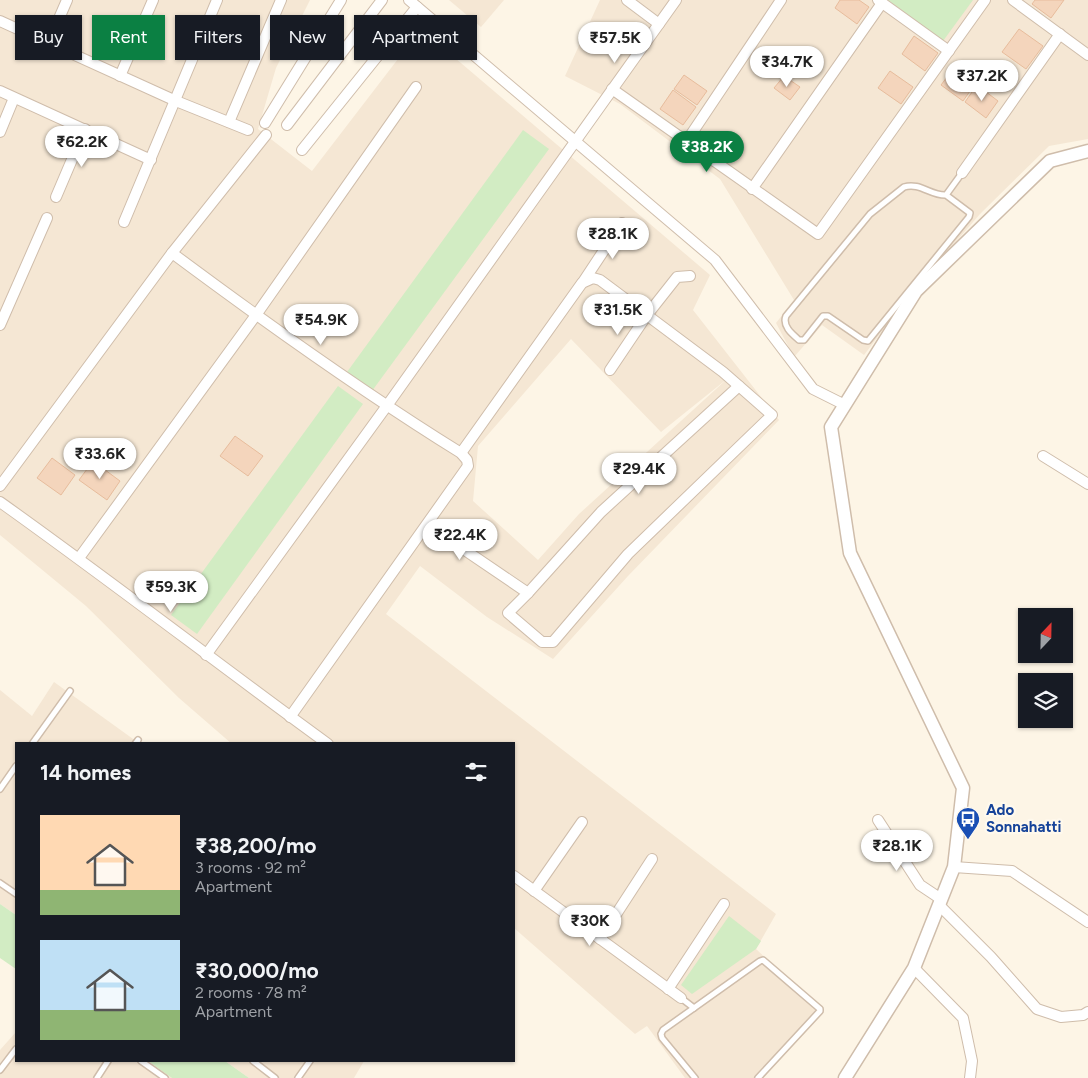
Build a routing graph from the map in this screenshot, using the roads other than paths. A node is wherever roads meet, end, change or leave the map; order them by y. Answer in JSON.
{"nodes":[{"id":1,"x":67,"y":0,"type":"edge"},
{"id":2,"x":153,"y":0,"type":"edge"},
{"id":3,"x":217,"y":0,"type":"edge"},
{"id":4,"x":281,"y":0,"type":"edge"},
{"id":5,"x":341,"y":0,"type":"edge"},
{"id":6,"x":382,"y":0,"type":"edge"},
{"id":7,"x":628,"y":0,"type":"edge"},
{"id":8,"x":676,"y":0,"type":"edge"},
{"id":9,"x":781,"y":0,"type":"edge"},
{"id":10,"x":985,"y":0,"type":"edge"},
{"id":11,"x":1013,"y":0,"type":"edge"},
{"id":12,"x":880,"y":1,"type":"edge"},
{"id":13,"x":413,"y":3,"type":"edge"},
{"id":14,"x":61,"y":15,"type":"edge"},
{"id":15,"x":0,"y":21,"type":"edge"},
{"id":16,"x":659,"y":24,"type":"junction"},
{"id":17,"x":15,"y":28,"type":"edge"},
{"id":18,"x":1060,"y":34,"type":"junction"},
{"id":19,"x":948,"y":51,"type":"junction"},
{"id":20,"x":1088,"y":55,"type":"edge"},
{"id":21,"x":82,"y":59,"type":"edge"},
{"id":22,"x":120,"y":76,"type":"junction"},
{"id":23,"x":416,"y":88,"type":"dead end"},
{"id":24,"x":612,"y":89,"type":"junction"},
{"id":25,"x":0,"y":91,"type":"edge"},
{"id":26,"x":14,"y":98,"type":"junction"},
{"id":27,"x":176,"y":101,"type":"junction"},
{"id":28,"x":229,"y":122,"type":"junction"},
{"id":29,"x":266,"y":123,"type":"dead end"},
{"id":30,"x":288,"y":125,"type":"dead end"},
{"id":31,"x":85,"y":130,"type":"junction"},
{"id":32,"x":248,"y":130,"type":"dead end"},
{"id":33,"x":0,"y":132,"type":"edge"},
{"id":34,"x":266,"y":136,"type":"dead end"},
{"id":35,"x":573,"y":142,"type":"junction"},
{"id":36,"x":686,"y":142,"type":"junction"},
{"id":37,"x":302,"y":150,"type":"dead end"},
{"id":38,"x":1088,"y":151,"type":"edge"},
{"id":39,"x":150,"y":160,"type":"junction"},
{"id":40,"x":962,"y":172,"type":"joint"},
{"id":41,"x":752,"y":189,"type":"junction"},
{"id":42,"x":946,"y":195,"type":"junction"},
{"id":43,"x":56,"y":197,"type":"dead end"},
{"id":44,"x":47,"y":218,"type":"dead end"},
{"id":45,"x":124,"y":222,"type":"dead end"},
{"id":46,"x":622,"y":223,"type":"dead end"},
{"id":47,"x":172,"y":253,"type":"junction"},
{"id":48,"x":690,"y":276,"type":"dead end"},
{"id":49,"x":582,"y":283,"type":"junction"},
{"id":50,"x":256,"y":315,"type":"junction"},
{"id":51,"x":647,"y":315,"type":"junction"},
{"id":52,"x":0,"y":324,"type":"edge"},
{"id":53,"x":610,"y":370,"type":"dead end"},
{"id":54,"x":739,"y":386,"type":"junction"},
{"id":55,"x":845,"y":405,"type":"junction"},
{"id":56,"x":386,"y":407,"type":"junction"},
{"id":57,"x":460,"y":453,"type":"junction"},
{"id":58,"x":1043,"y":456,"type":"dead end"},
{"id":59,"x":1088,"y":484,"type":"edge"},
{"id":60,"x":0,"y":486,"type":"edge"},
{"id":61,"x":0,"y":502,"type":"edge"},
{"id":62,"x":428,"y":525,"type":"junction"},
{"id":63,"x":79,"y":558,"type":"junction"},
{"id":64,"x":528,"y":593,"type":"junction"},
{"id":65,"x":206,"y":655,"type":"junction"},
{"id":66,"x":70,"y":691,"type":"dead end"},
{"id":67,"x":290,"y":717,"type":"junction"},
{"id":68,"x":33,"y":742,"type":"edge"},
{"id":69,"x":325,"y":742,"type":"edge"},
{"id":70,"x":15,"y":767,"type":"edge"},
{"id":71,"x":0,"y":789,"type":"edge"},
{"id":72,"x":878,"y":820,"type":"dead end"},
{"id":73,"x":582,"y":822,"type":"dead end"},
{"id":74,"x":652,"y":859,"type":"dead end"},
{"id":75,"x":954,"y":867,"type":"junction"},
{"id":76,"x":515,"y":877,"type":"edge"},
{"id":77,"x":0,"y":883,"type":"edge"},
{"id":78,"x":534,"y":891,"type":"junction"},
{"id":79,"x":15,"y":893,"type":"edge"},
{"id":80,"x":940,"y":902,"type":"junction"},
{"id":81,"x":724,"y":904,"type":"dead end"},
{"id":82,"x":1088,"y":922,"type":"edge"},
{"id":83,"x":600,"y":939,"type":"junction"},
{"id":84,"x":914,"y":968,"type":"junction"},
{"id":85,"x":668,"y":989,"type":"junction"},
{"id":86,"x":681,"y":998,"type":"joint"},
{"id":87,"x":694,"y":1008,"type":"junction"},
{"id":88,"x":1088,"y":1012,"type":"edge"},
{"id":89,"x":15,"y":1050,"type":"edge"},
{"id":90,"x":107,"y":1062,"type":"edge"},
{"id":91,"x":142,"y":1062,"type":"edge"},
{"id":92,"x":254,"y":1062,"type":"edge"},
{"id":93,"x":309,"y":1062,"type":"edge"},
{"id":94,"x":0,"y":1070,"type":"edge"},
{"id":95,"x":97,"y":1078,"type":"edge"},
{"id":96,"x":165,"y":1078,"type":"edge"},
{"id":97,"x":275,"y":1078,"type":"edge"},
{"id":98,"x":298,"y":1078,"type":"edge"},
{"id":99,"x":695,"y":1078,"type":"edge"},
{"id":100,"x":758,"y":1078,"type":"edge"},
{"id":101,"x":845,"y":1078,"type":"edge"},
{"id":102,"x":970,"y":1078,"type":"edge"}],
"edges":[{"from":1,"to":14,"type":"street"},
{"from":2,"to":22,"type":"street"},
{"from":3,"to":27,"type":"street"},
{"from":4,"to":28,"type":"street"},
{"from":5,"to":29,"type":"street"},
{"from":6,"to":30,"type":"street"},
{"from":7,"to":16,"type":"street"},
{"from":8,"to":16,"type":"street"},
{"from":9,"to":36,"type":"street"},
{"from":10,"to":19,"type":"street"},
{"from":11,"to":18,"type":"street"},
{"from":12,"to":19,"type":"street"},
{"from":12,"to":41,"type":"street"},
{"from":13,"to":35,"type":"street"},
{"from":13,"to":37,"type":"street"},
{"from":15,"to":17,"type":"street"},
{"from":16,"to":24,"type":"street"},
{"from":18,"to":20,"type":"street"},
{"from":18,"to":40,"type":"street"},
{"from":19,"to":41,"type":"street"},
{"from":21,"to":22,"type":"street"},
{"from":22,"to":27,"type":"street"},
{"from":23,"to":50,"type":"street"},
{"from":24,"to":35,"type":"street"},
{"from":24,"to":36,"type":"street"},
{"from":25,"to":26,"type":"street"},
{"from":26,"to":31,"type":"street"},
{"from":26,"to":33,"type":"street"},
{"from":27,"to":28,"type":"street"},
{"from":27,"to":39,"type":"street"},
{"from":28,"to":32,"type":"street"},
{"from":31,"to":39,"type":"street"},
{"from":31,"to":43,"type":"street"},
{"from":34,"to":47,"type":"street"},
{"from":35,"to":55,"type":"street"},
{"from":35,"to":56,"type":"street"},
{"from":36,"to":41,"type":"street"},
{"from":38,"to":55,"type":"street"},
{"from":39,"to":45,"type":"street"},
{"from":40,"to":42,"type":"lane"},
{"from":42,"to":42,"type":"lane"},
{"from":44,"to":52,"type":"street"},
{"from":46,"to":49,"type":"street"},
{"from":47,"to":50,"type":"street"},
{"from":47,"to":60,"type":"street"},
{"from":48,"to":51,"type":"street"},
{"from":49,"to":51,"type":"street"},
{"from":49,"to":57,"type":"street"},
{"from":50,"to":56,"type":"street"},
{"from":50,"to":63,"type":"street"},
{"from":51,"to":53,"type":"street"},
{"from":51,"to":54,"type":"street"},
{"from":54,"to":64,"type":"street"},
{"from":54,"to":64,"type":"street"},
{"from":55,"to":75,"type":"street"},
{"from":56,"to":57,"type":"street"},
{"from":56,"to":65,"type":"street"},
{"from":57,"to":62,"type":"street"},
{"from":58,"to":59,"type":"street"},
{"from":61,"to":63,"type":"street"},
{"from":62,"to":64,"type":"street"},
{"from":62,"to":67,"type":"street"},
{"from":63,"to":65,"type":"street"},
{"from":65,"to":67,"type":"street"},
{"from":66,"to":68,"type":"lane"},
{"from":67,"to":69,"type":"street"},
{"from":70,"to":71,"type":"lane"},
{"from":72,"to":80,"type":"street"},
{"from":73,"to":78,"type":"street"},
{"from":74,"to":83,"type":"street"},
{"from":75,"to":80,"type":"street"},
{"from":75,"to":82,"type":"street"},
{"from":76,"to":78,"type":"street"},
{"from":77,"to":79,"type":"lane"},
{"from":78,"to":83,"type":"street"},
{"from":80,"to":84,"type":"street"},
{"from":80,"to":88,"type":"street"},
{"from":81,"to":85,"type":"street"},
{"from":83,"to":85,"type":"street"},
{"from":84,"to":101,"type":"street"},
{"from":84,"to":102,"type":"street"},
{"from":85,"to":86,"type":"street"},
{"from":86,"to":87,"type":"lane"},
{"from":87,"to":99,"type":"lane"},
{"from":87,"to":100,"type":"lane"},
{"from":89,"to":94,"type":"lane"},
{"from":90,"to":95,"type":"lane"},
{"from":91,"to":96,"type":"lane"},
{"from":92,"to":97,"type":"lane"},
{"from":93,"to":98,"type":"lane"}]}
